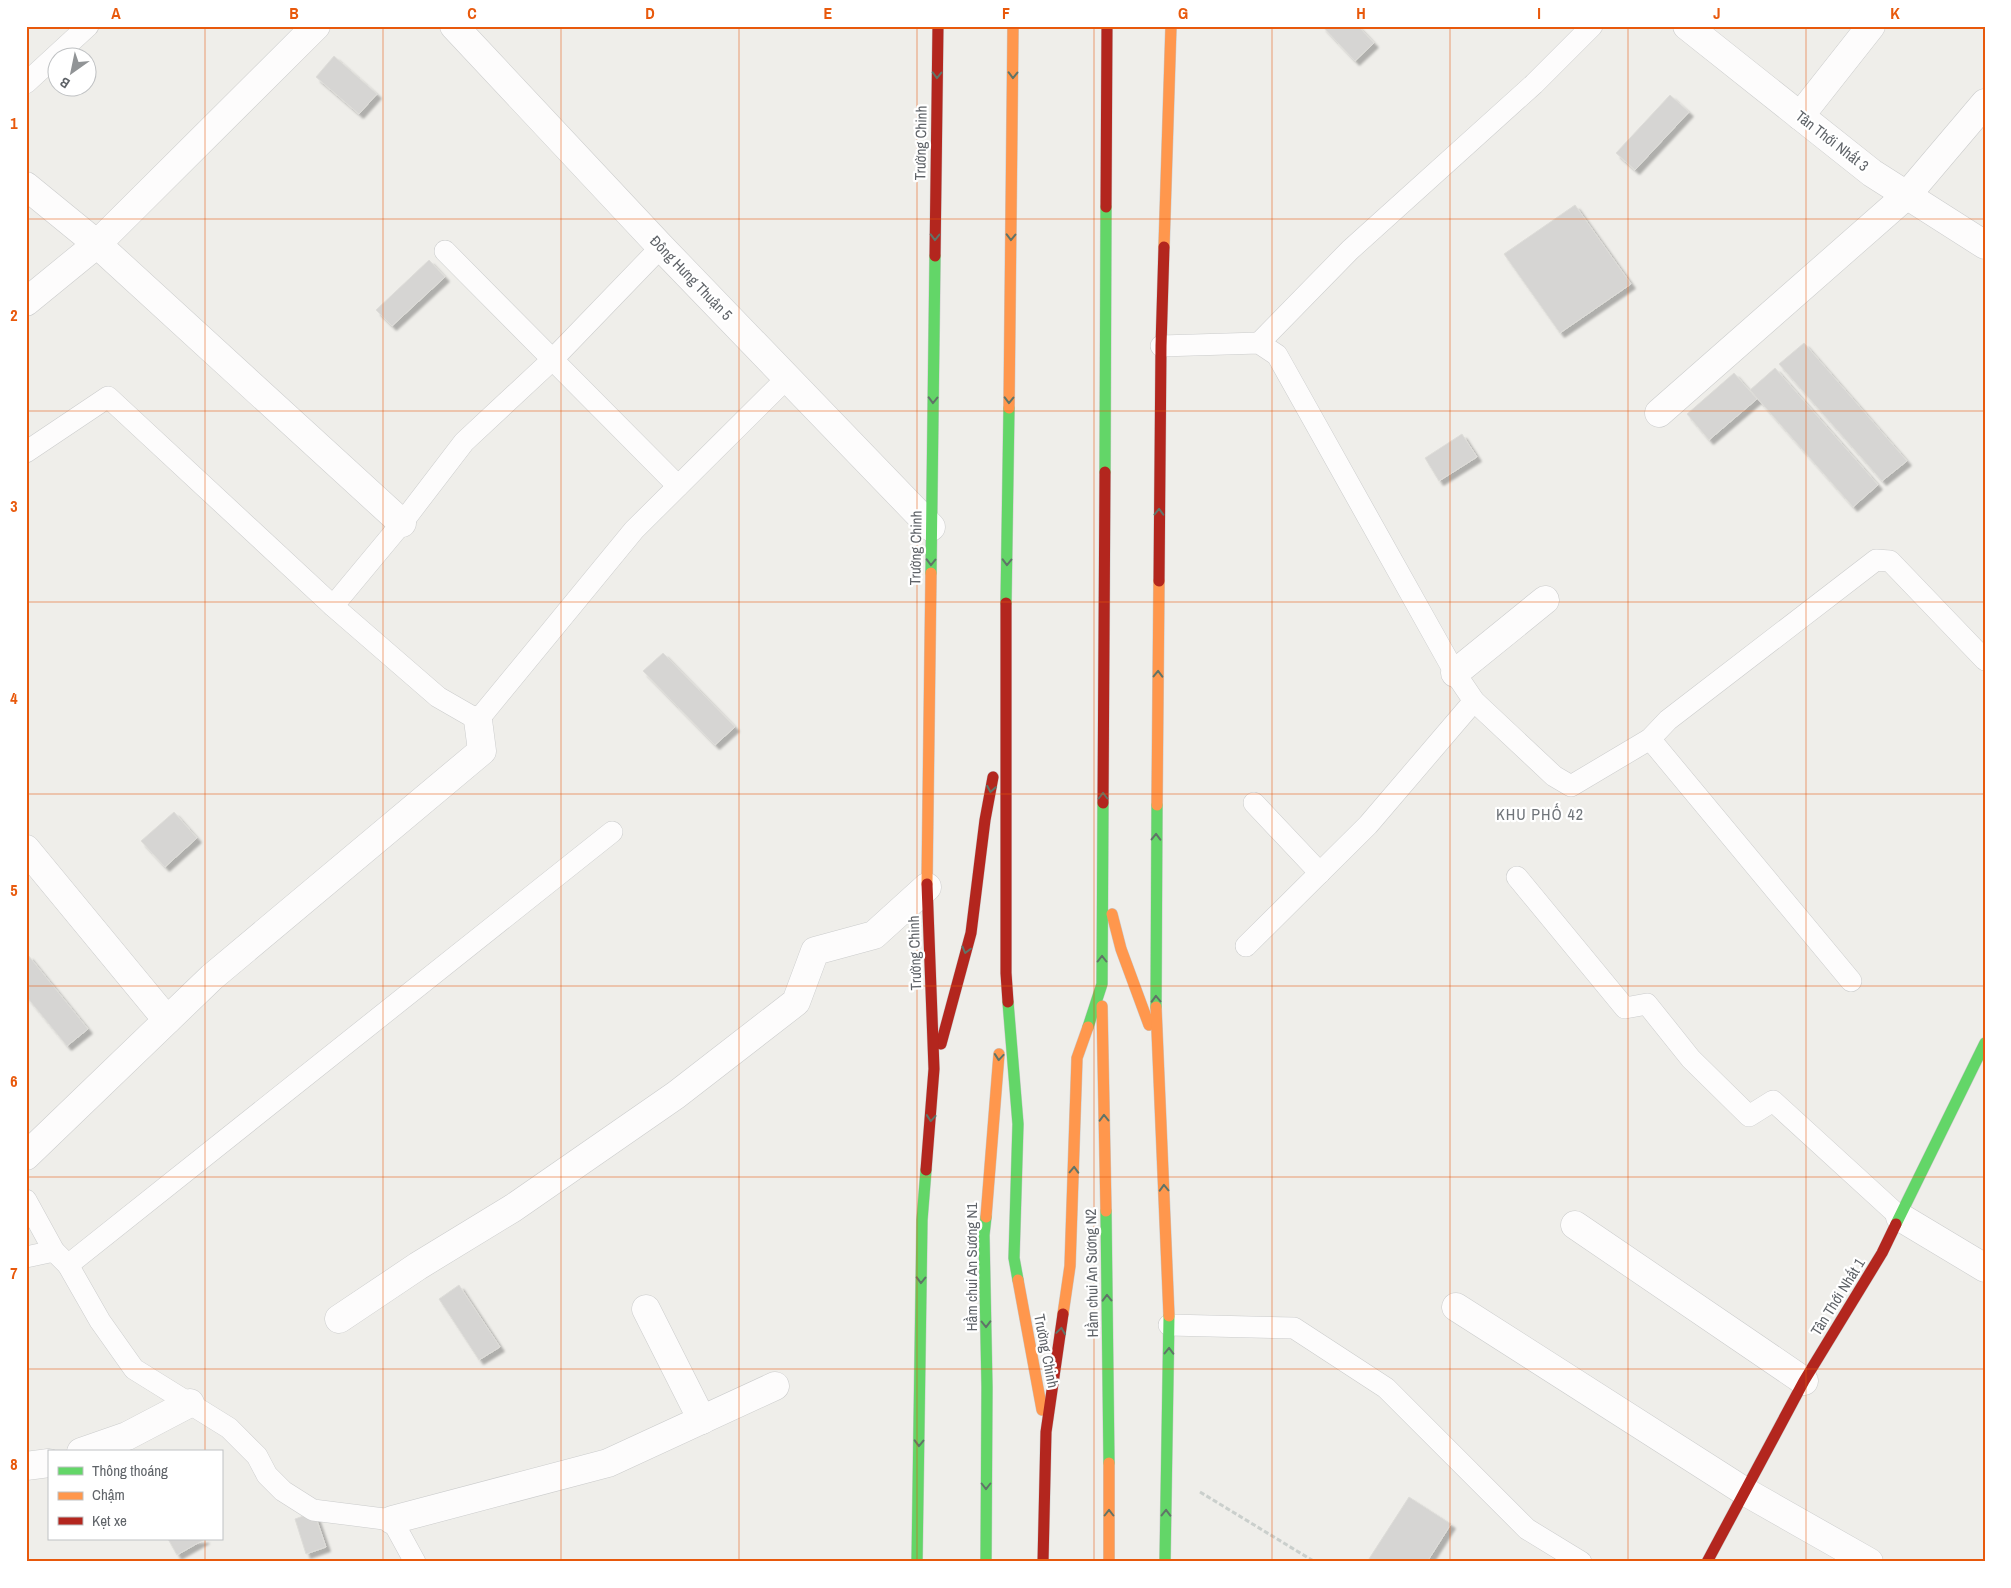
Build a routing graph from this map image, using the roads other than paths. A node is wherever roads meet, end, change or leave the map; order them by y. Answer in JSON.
{"nodes":[{"id":1,"x":88,"y":26,"type":"edge"},
{"id":2,"x":316,"y":26,"type":"edge"},
{"id":3,"x":454,"y":26,"type":"edge"},
{"id":4,"x":938,"y":26,"type":"edge"},
{"id":5,"x":1013,"y":26,"type":"edge"},
{"id":6,"x":1106,"y":26,"type":"edge"},
{"id":7,"x":1171,"y":26,"type":"edge"},
{"id":8,"x":1592,"y":26,"type":"edge"},
{"id":9,"x":1687,"y":26,"type":"edge"},
{"id":10,"x":1871,"y":26,"type":"edge"},
{"id":11,"x":26,"y":83,"type":"edge"},
{"id":12,"x":1985,"y":103,"type":"edge"},
{"id":13,"x":1800,"y":116,"type":"junction"},
{"id":14,"x":26,"y":186,"type":"edge"},
{"id":15,"x":1907,"y":196,"type":"junction"},
{"id":16,"x":97,"y":244,"type":"junction"},
{"id":17,"x":1985,"y":245,"type":"edge"},
{"id":18,"x":661,"y":247,"type":"junction"},
{"id":19,"x":445,"y":252,"type":"dead end"},
{"id":20,"x":26,"y":302,"type":"edge"},
{"id":21,"x":1259,"y":343,"type":"junction"},
{"id":22,"x":1161,"y":346,"type":"junction"},
{"id":23,"x":552,"y":360,"type":"junction"},
{"id":24,"x":788,"y":377,"type":"junction"},
{"id":25,"x":1659,"y":413,"type":"dead end"},
{"id":26,"x":26,"y":452,"type":"edge"},
{"id":27,"x":678,"y":486,"type":"junction"},
{"id":28,"x":402,"y":523,"type":"junction"},
{"id":29,"x":931,"y":527,"type":"junction"},
{"id":30,"x":1545,"y":600,"type":"dead end"},
{"id":31,"x":333,"y":606,"type":"junction"},
{"id":32,"x":1985,"y":660,"type":"edge"},
{"id":33,"x":1455,"y":673,"type":"junction"},
{"id":34,"x":1474,"y":701,"type":"junction"},
{"id":35,"x":1005,"y":707,"type":"junction"},
{"id":36,"x":478,"y":720,"type":"junction"},
{"id":37,"x":1650,"y":739,"type":"junction"},
{"id":38,"x":1254,"y":803,"type":"dead end"},
{"id":39,"x":612,"y":832,"type":"dead end"},
{"id":40,"x":26,"y":849,"type":"edge"},
{"id":41,"x":1102,"y":872,"type":"junction"},
{"id":42,"x":1320,"y":873,"type":"junction"},
{"id":43,"x":1517,"y":877,"type":"dead end"},
{"id":44,"x":927,"y":887,"type":"junction"},
{"id":45,"x":1246,"y":946,"type":"dead end"},
{"id":46,"x":1006,"y":973,"type":"junction"},
{"id":47,"x":1851,"y":981,"type":"dead end"},
{"id":48,"x":1102,"y":984,"type":"junction"},
{"id":49,"x":167,"y":1020,"type":"junction"},
{"id":50,"x":1985,"y":1043,"type":"edge"},
{"id":51,"x":1157,"y":1048,"type":"junction"},
{"id":52,"x":934,"y":1069,"type":"junction"},
{"id":53,"x":26,"y":1156,"type":"edge"},
{"id":54,"x":26,"y":1200,"type":"edge"},
{"id":55,"x":1900,"y":1217,"type":"junction"},
{"id":56,"x":1575,"y":1225,"type":"dead end"},
{"id":57,"x":26,"y":1257,"type":"edge"},
{"id":58,"x":61,"y":1258,"type":"junction"},
{"id":59,"x":1985,"y":1268,"type":"edge"},
{"id":60,"x":1456,"y":1307,"type":"dead end"},
{"id":61,"x":646,"y":1309,"type":"dead end"},
{"id":62,"x":338,"y":1318,"type":"dead end"},
{"id":63,"x":1170,"y":1324,"type":"junction"},
{"id":64,"x":1804,"y":1381,"type":"junction"},
{"id":65,"x":775,"y":1386,"type":"dead end"},
{"id":66,"x":190,"y":1402,"type":"junction"},
{"id":67,"x":702,"y":1420,"type":"junction"},
{"id":68,"x":1046,"y":1432,"type":"junction"},
{"id":69,"x":87,"y":1450,"type":"edge"},
{"id":70,"x":48,"y":1463,"type":"edge"},
{"id":71,"x":26,"y":1466,"type":"edge"},
{"id":72,"x":1744,"y":1491,"type":"junction"},
{"id":73,"x":392,"y":1520,"type":"junction"},
{"id":74,"x":416,"y":1562,"type":"edge"},
{"id":75,"x":917,"y":1562,"type":"edge"},
{"id":76,"x":986,"y":1562,"type":"edge"},
{"id":77,"x":1043,"y":1562,"type":"edge"},
{"id":78,"x":1109,"y":1562,"type":"edge"},
{"id":79,"x":1165,"y":1562,"type":"edge"},
{"id":80,"x":1581,"y":1562,"type":"edge"},
{"id":81,"x":1707,"y":1562,"type":"edge"},
{"id":82,"x":1869,"y":1562,"type":"edge"}],
"edges":[{"from":1,"to":11,"type":"lane"},
{"from":2,"to":16,"type":"street"},
{"from":3,"to":18,"type":"street","name":"Đông Hưng Thuận 5"},
{"from":4,"to":29,"type":"main road","name":"Trường Chinh","one_way":true},
{"from":5,"to":35,"type":"main road","name":"Trường Chinh","one_way":true},
{"from":41,"to":6,"type":"main road","name":"Trường Chinh","one_way":true},
{"from":7,"to":22,"type":"main road","name":"Trường Chinh"},
{"from":8,"to":21,"type":"lane"},
{"from":9,"to":13,"type":"street","name":"Tân Thới Nhất 3"},
{"from":10,"to":13,"type":"street"},
{"from":12,"to":15,"type":"street"},
{"from":13,"to":15,"type":"street","name":"Tân Thới Nhất 3"},
{"from":14,"to":16,"type":"street"},
{"from":15,"to":17,"type":"street","name":"Tân Thới Nhất 3"},
{"from":15,"to":25,"type":"street"},
{"from":16,"to":20,"type":"street"},
{"from":16,"to":28,"type":"street"},
{"from":18,"to":23,"type":"lane"},
{"from":18,"to":24,"type":"street","name":"Đông Hưng Thuận 5"},
{"from":19,"to":23,"type":"lane"},
{"from":21,"to":22,"type":"lane"},
{"from":21,"to":33,"type":"lane"},
{"from":51,"to":22,"type":"main road","name":"Trường Chinh","one_way":true},
{"from":23,"to":27,"type":"lane"},
{"from":23,"to":28,"type":"lane"},
{"from":24,"to":27,"type":"lane"},
{"from":24,"to":29,"type":"street","name":"Đông Hưng Thuận 5"},
{"from":26,"to":31,"type":"lane"},
{"from":27,"to":36,"type":"lane"},
{"from":28,"to":31,"type":"lane"},
{"from":29,"to":44,"type":"main road","name":"Trường Chinh","one_way":true},
{"from":30,"to":33,"type":"street"},
{"from":31,"to":36,"type":"lane"},
{"from":32,"to":37,"type":"lane"},
{"from":33,"to":34,"type":"lane"},
{"from":34,"to":37,"type":"lane"},
{"from":34,"to":42,"type":"lane"},
{"from":35,"to":46,"type":"main road","name":"Trường Chinh"},
{"from":35,"to":52,"type":"main road","name":"Trường Chinh","one_way":true},
{"from":36,"to":49,"type":"street"},
{"from":37,"to":47,"type":"lane"},
{"from":38,"to":42,"type":"lane"},
{"from":39,"to":58,"type":"lane"},
{"from":40,"to":49,"type":"street"},
{"from":48,"to":41,"type":"main road","name":"Trường Chinh","one_way":true},
{"from":41,"to":51,"type":"main road","name":"Trường Chinh"},
{"from":42,"to":45,"type":"lane"},
{"from":43,"to":55,"type":"lane"},
{"from":44,"to":52,"type":"main road","name":"Trường Chinh"},
{"from":44,"to":62,"type":"street"},
{"from":46,"to":68,"type":"main road","name":"Trường Chinh"},
{"from":46,"to":76,"type":"main road","name":"Hầm chui An Sương N1","one_way":true},
{"from":68,"to":48,"type":"main road","name":"Trường Chinh","one_way":true},
{"from":78,"to":48,"type":"main road","name":"Hầm chui An Sương N2","one_way":true},
{"from":49,"to":53,"type":"street"},
{"from":50,"to":55,"type":"main road","name":"Tân Thới Nhất 1"},
{"from":63,"to":51,"type":"main road","name":"Trường Chinh","one_way":true},
{"from":52,"to":75,"type":"main road","name":"Trường Chinh","one_way":true},
{"from":54,"to":58,"type":"lane"},
{"from":55,"to":59,"type":"street"},
{"from":55,"to":64,"type":"main road","name":"Tân Thới Nhất 1"},
{"from":56,"to":64,"type":"street"},
{"from":57,"to":58,"type":"lane"},
{"from":58,"to":66,"type":"lane"},
{"from":60,"to":72,"type":"street"},
{"from":61,"to":67,"type":"street"},
{"from":79,"to":63,"type":"main road","name":"Trường Chinh","one_way":true},
{"from":63,"to":80,"type":"lane"},
{"from":64,"to":72,"type":"main road","name":"Tân Thới Nhất 1"},
{"from":65,"to":67,"type":"street"},
{"from":66,"to":69,"type":"street"},
{"from":66,"to":73,"type":"lane"},
{"from":67,"to":73,"type":"street"},
{"from":68,"to":77,"type":"main road","name":"Trường Chinh"},
{"from":70,"to":71,"type":"street"},
{"from":72,"to":81,"type":"main road","name":"Tân Thới Nhất 1"},
{"from":72,"to":82,"type":"street"},
{"from":73,"to":74,"type":"lane"}]}
